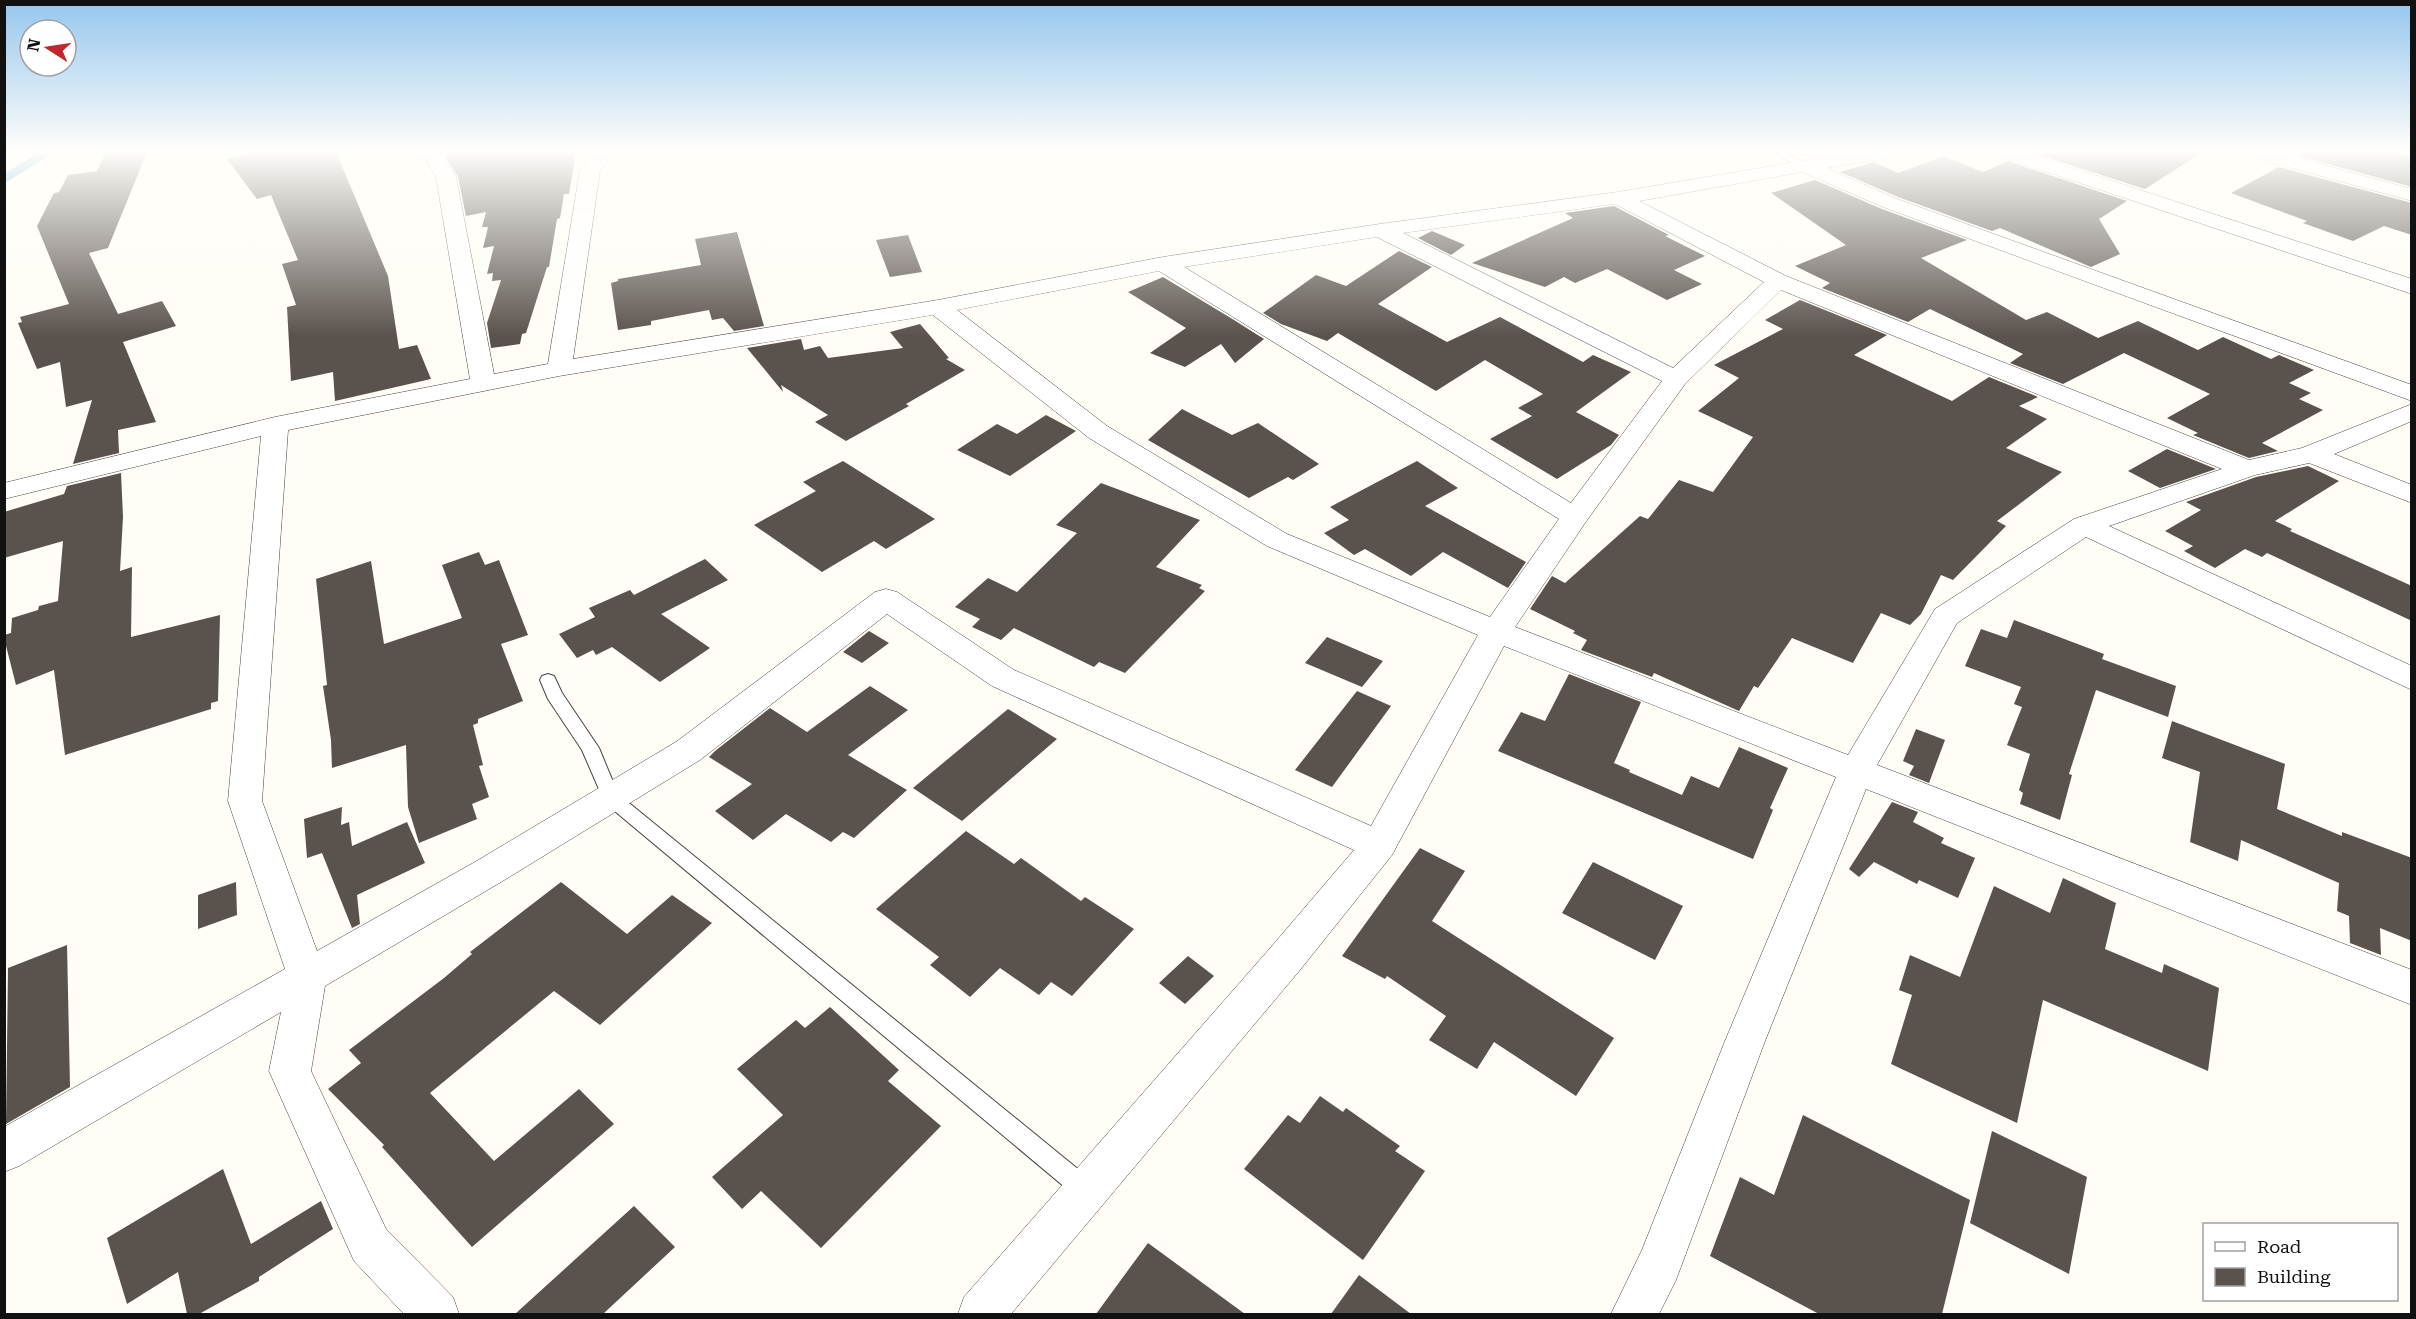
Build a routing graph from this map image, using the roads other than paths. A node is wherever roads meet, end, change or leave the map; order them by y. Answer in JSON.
{"nodes":[{"id":1,"x":453,"y":214,"type":"edge"},
{"id":2,"x":583,"y":214,"type":"edge"},
{"id":3,"x":1502,"y":214,"type":"edge"},
{"id":4,"x":1648,"y":214,"type":"edge"},
{"id":5,"x":1919,"y":214,"type":"edge"},
{"id":6,"x":2191,"y":214,"type":"edge"},
{"id":7,"x":1380,"y":230,"type":"junction"},
{"id":8,"x":1163,"y":264,"type":"junction"},
{"id":9,"x":1778,"y":281,"type":"junction"},
{"id":10,"x":2412,"y":287,"type":"edge"},
{"id":11,"x":938,"y":307,"type":"junction"},
{"id":12,"x":559,"y":369,"type":"junction"},
{"id":13,"x":1676,"y":379,"type":"junction"},
{"id":14,"x":483,"y":383,"type":"junction"},
{"id":15,"x":2412,"y":394,"type":"edge"},
{"id":16,"x":2412,"y":412,"type":"edge"},
{"id":17,"x":275,"y":426,"type":"junction"},
{"id":18,"x":2311,"y":454,"type":"junction"},
{"id":19,"x":2247,"y":469,"type":"junction"},
{"id":20,"x":4,"y":491,"type":"edge"},
{"id":21,"x":2412,"y":495,"type":"edge"},
{"id":22,"x":1575,"y":517,"type":"junction"},
{"id":23,"x":2085,"y":525,"type":"junction"},
{"id":24,"x":1496,"y":631,"type":"junction"},
{"id":25,"x":2412,"y":679,"type":"edge"},
{"id":26,"x":548,"y":680,"type":"dead end"},
{"id":27,"x":1855,"y":773,"type":"junction"},
{"id":28,"x":611,"y":798,"type":"junction"},
{"id":29,"x":1378,"y":845,"type":"junction"},
{"id":30,"x":307,"y":976,"type":"junction"},
{"id":31,"x":2412,"y":988,"type":"edge"},
{"id":32,"x":4,"y":1150,"type":"edge"},
{"id":33,"x":1087,"y":1191,"type":"junction"},
{"id":34,"x":436,"y":1314,"type":"edge"},
{"id":35,"x":981,"y":1314,"type":"edge"},
{"id":36,"x":1634,"y":1314,"type":"edge"}],
"edges":[{"from":1,"to":14,"type":"street"},
{"from":2,"to":12,"type":"street"},
{"from":3,"to":7,"type":"street"},
{"from":4,"to":9,"type":"street"},
{"from":5,"to":15,"type":"street"},
{"from":6,"to":10,"type":"street"},
{"from":7,"to":8,"type":"street"},
{"from":7,"to":13,"type":"street"},
{"from":8,"to":11,"type":"street"},
{"from":8,"to":22,"type":"street"},
{"from":9,"to":13,"type":"street"},
{"from":9,"to":19,"type":"street"},
{"from":11,"to":12,"type":"street"},
{"from":11,"to":24,"type":"street"},
{"from":12,"to":14,"type":"street"},
{"from":13,"to":22,"type":"street"},
{"from":14,"to":17,"type":"street"},
{"from":16,"to":18,"type":"street"},
{"from":17,"to":20,"type":"street"},
{"from":17,"to":30,"type":"street"},
{"from":18,"to":19,"type":"street"},
{"from":18,"to":21,"type":"street"},
{"from":19,"to":23,"type":"street"},
{"from":22,"to":24,"type":"street"},
{"from":23,"to":25,"type":"street"},
{"from":23,"to":27,"type":"street"},
{"from":24,"to":27,"type":"street"},
{"from":24,"to":29,"type":"street"},
{"from":26,"to":28,"type":"lane"},
{"from":27,"to":31,"type":"street"},
{"from":27,"to":36,"type":"street"},
{"from":28,"to":29,"type":"street"},
{"from":28,"to":30,"type":"street"},
{"from":28,"to":33,"type":"lane"},
{"from":29,"to":33,"type":"street"},
{"from":30,"to":32,"type":"street"},
{"from":30,"to":34,"type":"street"},
{"from":33,"to":35,"type":"street"}]}
